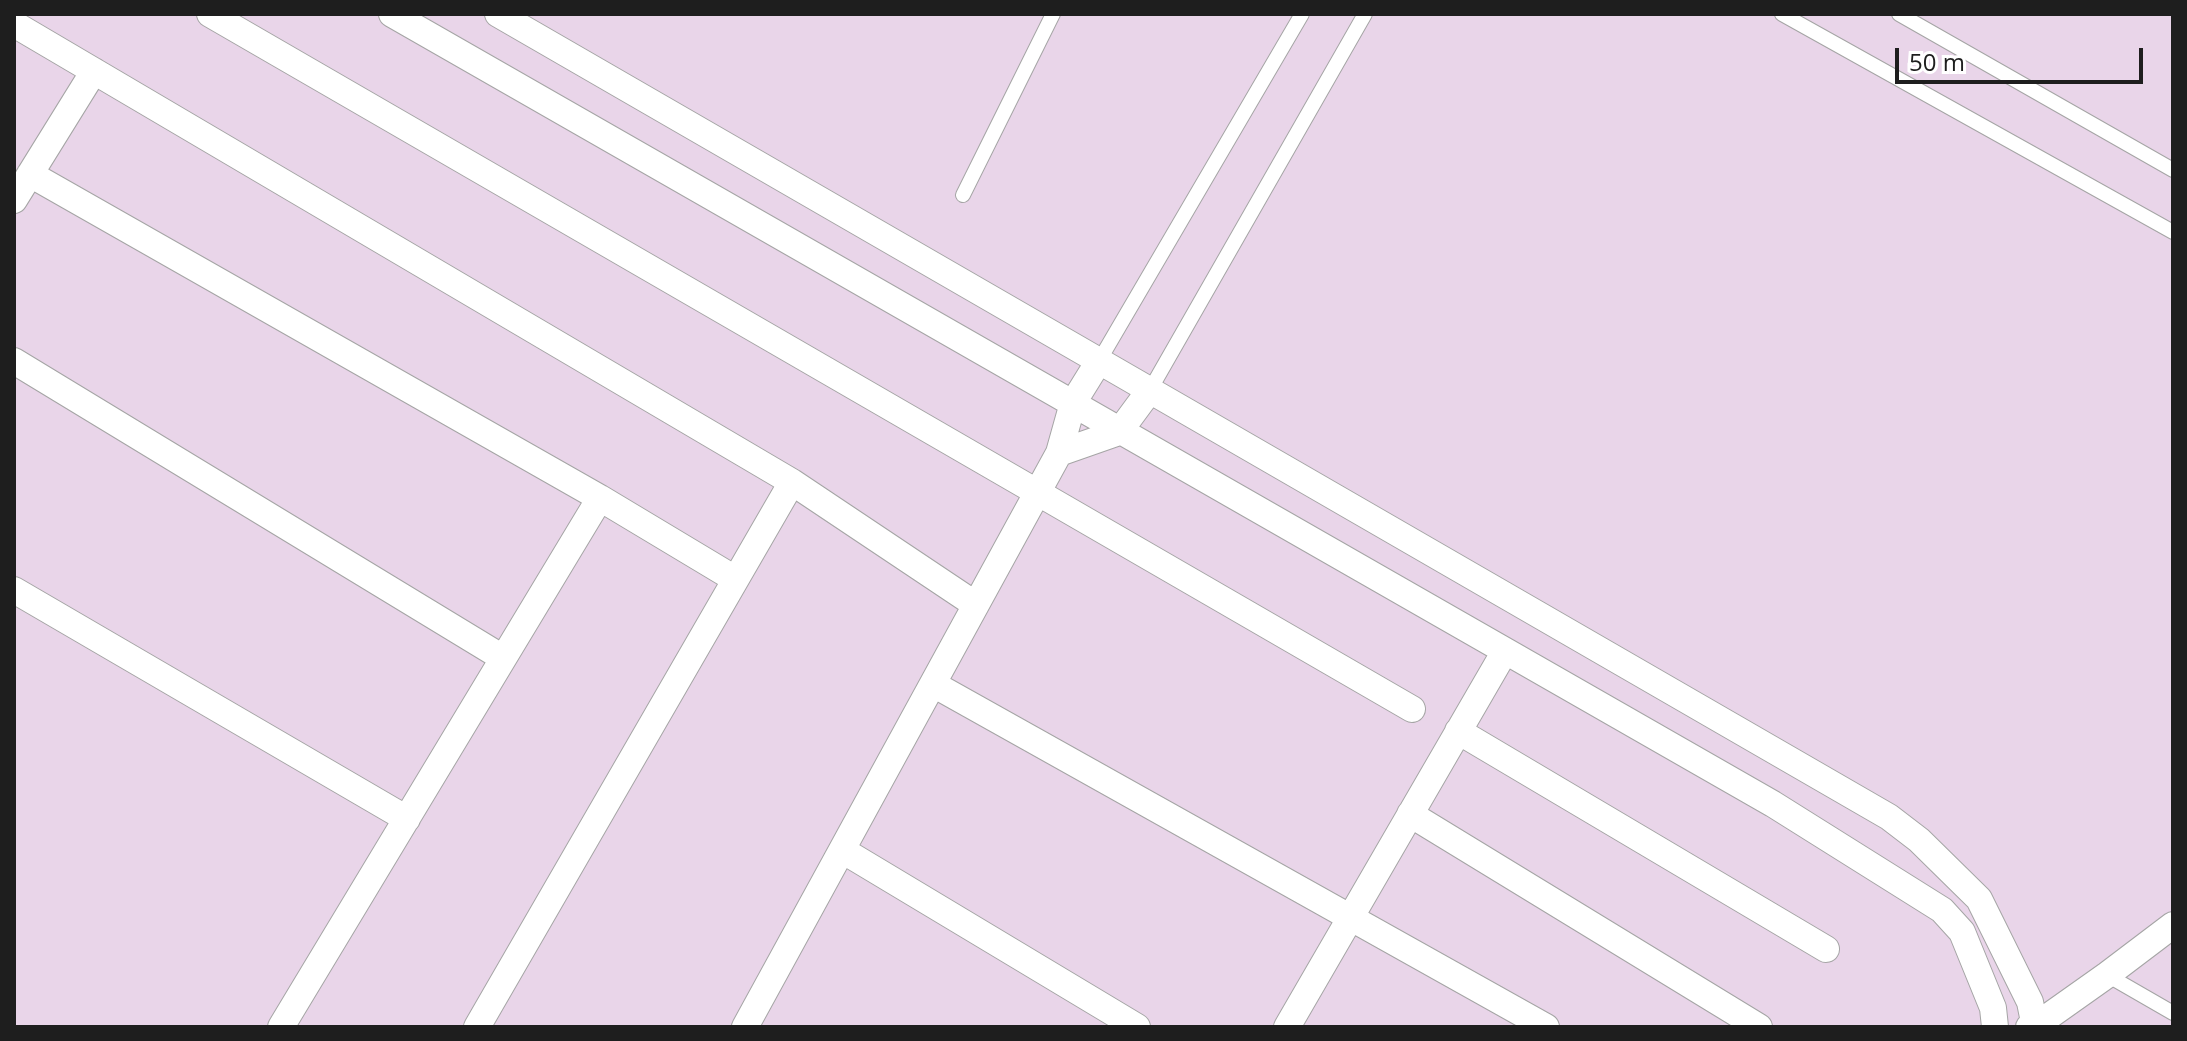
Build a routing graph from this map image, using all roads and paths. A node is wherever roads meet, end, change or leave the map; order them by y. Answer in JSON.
{"nodes":[{"id":1,"x":210,"y":14,"type":"edge"},
{"id":2,"x":392,"y":14,"type":"edge"},
{"id":3,"x":498,"y":14,"type":"edge"},
{"id":4,"x":1053,"y":14,"type":"edge"},
{"id":5,"x":1302,"y":14,"type":"edge"},
{"id":6,"x":1365,"y":14,"type":"edge"},
{"id":7,"x":1782,"y":14,"type":"edge"},
{"id":8,"x":1899,"y":14,"type":"edge"},
{"id":9,"x":14,"y":24,"type":"edge"},
{"id":10,"x":94,"y":71,"type":"junction"},
{"id":11,"x":2173,"y":170,"type":"edge"},
{"id":12,"x":30,"y":174,"type":"junction"},
{"id":13,"x":963,"y":195,"type":"dead end"},
{"id":14,"x":14,"y":200,"type":"edge"},
{"id":15,"x":2173,"y":232,"type":"edge"},
{"id":16,"x":14,"y":361,"type":"edge"},
{"id":17,"x":1099,"y":361,"type":"junction"},
{"id":18,"x":1150,"y":390,"type":"junction"},
{"id":19,"x":1073,"y":403,"type":"junction"},
{"id":20,"x":1119,"y":432,"type":"junction"},
{"id":21,"x":1059,"y":453,"type":"junction"},
{"id":22,"x":792,"y":482,"type":"junction"},
{"id":23,"x":1037,"y":493,"type":"junction"},
{"id":24,"x":600,"y":498,"type":"junction"},
{"id":25,"x":735,"y":579,"type":"junction"},
{"id":26,"x":17,"y":599,"type":"edge"},
{"id":27,"x":976,"y":605,"type":"junction"},
{"id":28,"x":1505,"y":651,"type":"junction"},
{"id":29,"x":503,"y":658,"type":"junction"},
{"id":30,"x":933,"y":684,"type":"junction"},
{"id":31,"x":1412,"y":709,"type":"dead end"},
{"id":32,"x":1458,"y":731,"type":"junction"},
{"id":33,"x":1410,"y":814,"type":"junction"},
{"id":34,"x":407,"y":819,"type":"junction"},
{"id":35,"x":842,"y":850,"type":"junction"},
{"id":36,"x":1350,"y":917,"type":"junction"},
{"id":37,"x":2170,"y":930,"type":"edge"},
{"id":38,"x":1826,"y":949,"type":"dead end"},
{"id":39,"x":2107,"y":975,"type":"junction"},
{"id":40,"x":2173,"y":1013,"type":"edge"},
{"id":41,"x":1500,"y":1015,"type":"edge"},
{"id":42,"x":756,"y":1023,"type":"edge"},
{"id":43,"x":281,"y":1027,"type":"edge"},
{"id":44,"x":477,"y":1027,"type":"edge"},
{"id":45,"x":1137,"y":1027,"type":"edge"},
{"id":46,"x":1287,"y":1027,"type":"edge"},
{"id":47,"x":1546,"y":1027,"type":"edge"},
{"id":48,"x":1759,"y":1027,"type":"edge"},
{"id":49,"x":1995,"y":1027,"type":"edge"},
{"id":50,"x":2033,"y":1027,"type":"edge"}],
"edges":[{"from":1,"to":23,"type":"street"},
{"from":2,"to":19,"type":"street"},
{"from":3,"to":17,"type":"street"},
{"from":4,"to":13,"type":"lane"},
{"from":5,"to":17,"type":"lane"},
{"from":6,"to":18,"type":"lane"},
{"from":7,"to":15,"type":"lane"},
{"from":8,"to":11,"type":"lane"},
{"from":9,"to":10,"type":"street"},
{"from":10,"to":12,"type":"street"},
{"from":10,"to":22,"type":"street"},
{"from":12,"to":14,"type":"street"},
{"from":12,"to":24,"type":"street"},
{"from":16,"to":29,"type":"street"},
{"from":17,"to":18,"type":"street"},
{"from":17,"to":19,"type":"street"},
{"from":18,"to":20,"type":"street"},
{"from":18,"to":50,"type":"street"},
{"from":19,"to":20,"type":"street"},
{"from":19,"to":21,"type":"street"},
{"from":20,"to":21,"type":"street"},
{"from":20,"to":28,"type":"street"},
{"from":21,"to":23,"type":"street"},
{"from":22,"to":25,"type":"street"},
{"from":22,"to":27,"type":"street"},
{"from":23,"to":27,"type":"street"},
{"from":23,"to":31,"type":"street"},
{"from":24,"to":25,"type":"street"},
{"from":24,"to":29,"type":"street"},
{"from":25,"to":44,"type":"street"},
{"from":26,"to":34,"type":"street"},
{"from":27,"to":30,"type":"street"},
{"from":28,"to":32,"type":"street"},
{"from":28,"to":49,"type":"street"},
{"from":29,"to":34,"type":"street"},
{"from":30,"to":35,"type":"street"},
{"from":30,"to":36,"type":"street"},
{"from":32,"to":33,"type":"street"},
{"from":32,"to":38,"type":"street"},
{"from":33,"to":36,"type":"street"},
{"from":33,"to":48,"type":"street"},
{"from":34,"to":43,"type":"street"},
{"from":35,"to":42,"type":"street"},
{"from":35,"to":45,"type":"street"},
{"from":36,"to":41,"type":"street"},
{"from":36,"to":46,"type":"street"},
{"from":37,"to":39,"type":"street"},
{"from":39,"to":40,"type":"lane"},
{"from":39,"to":50,"type":"street"},
{"from":41,"to":47,"type":"street"}]}
